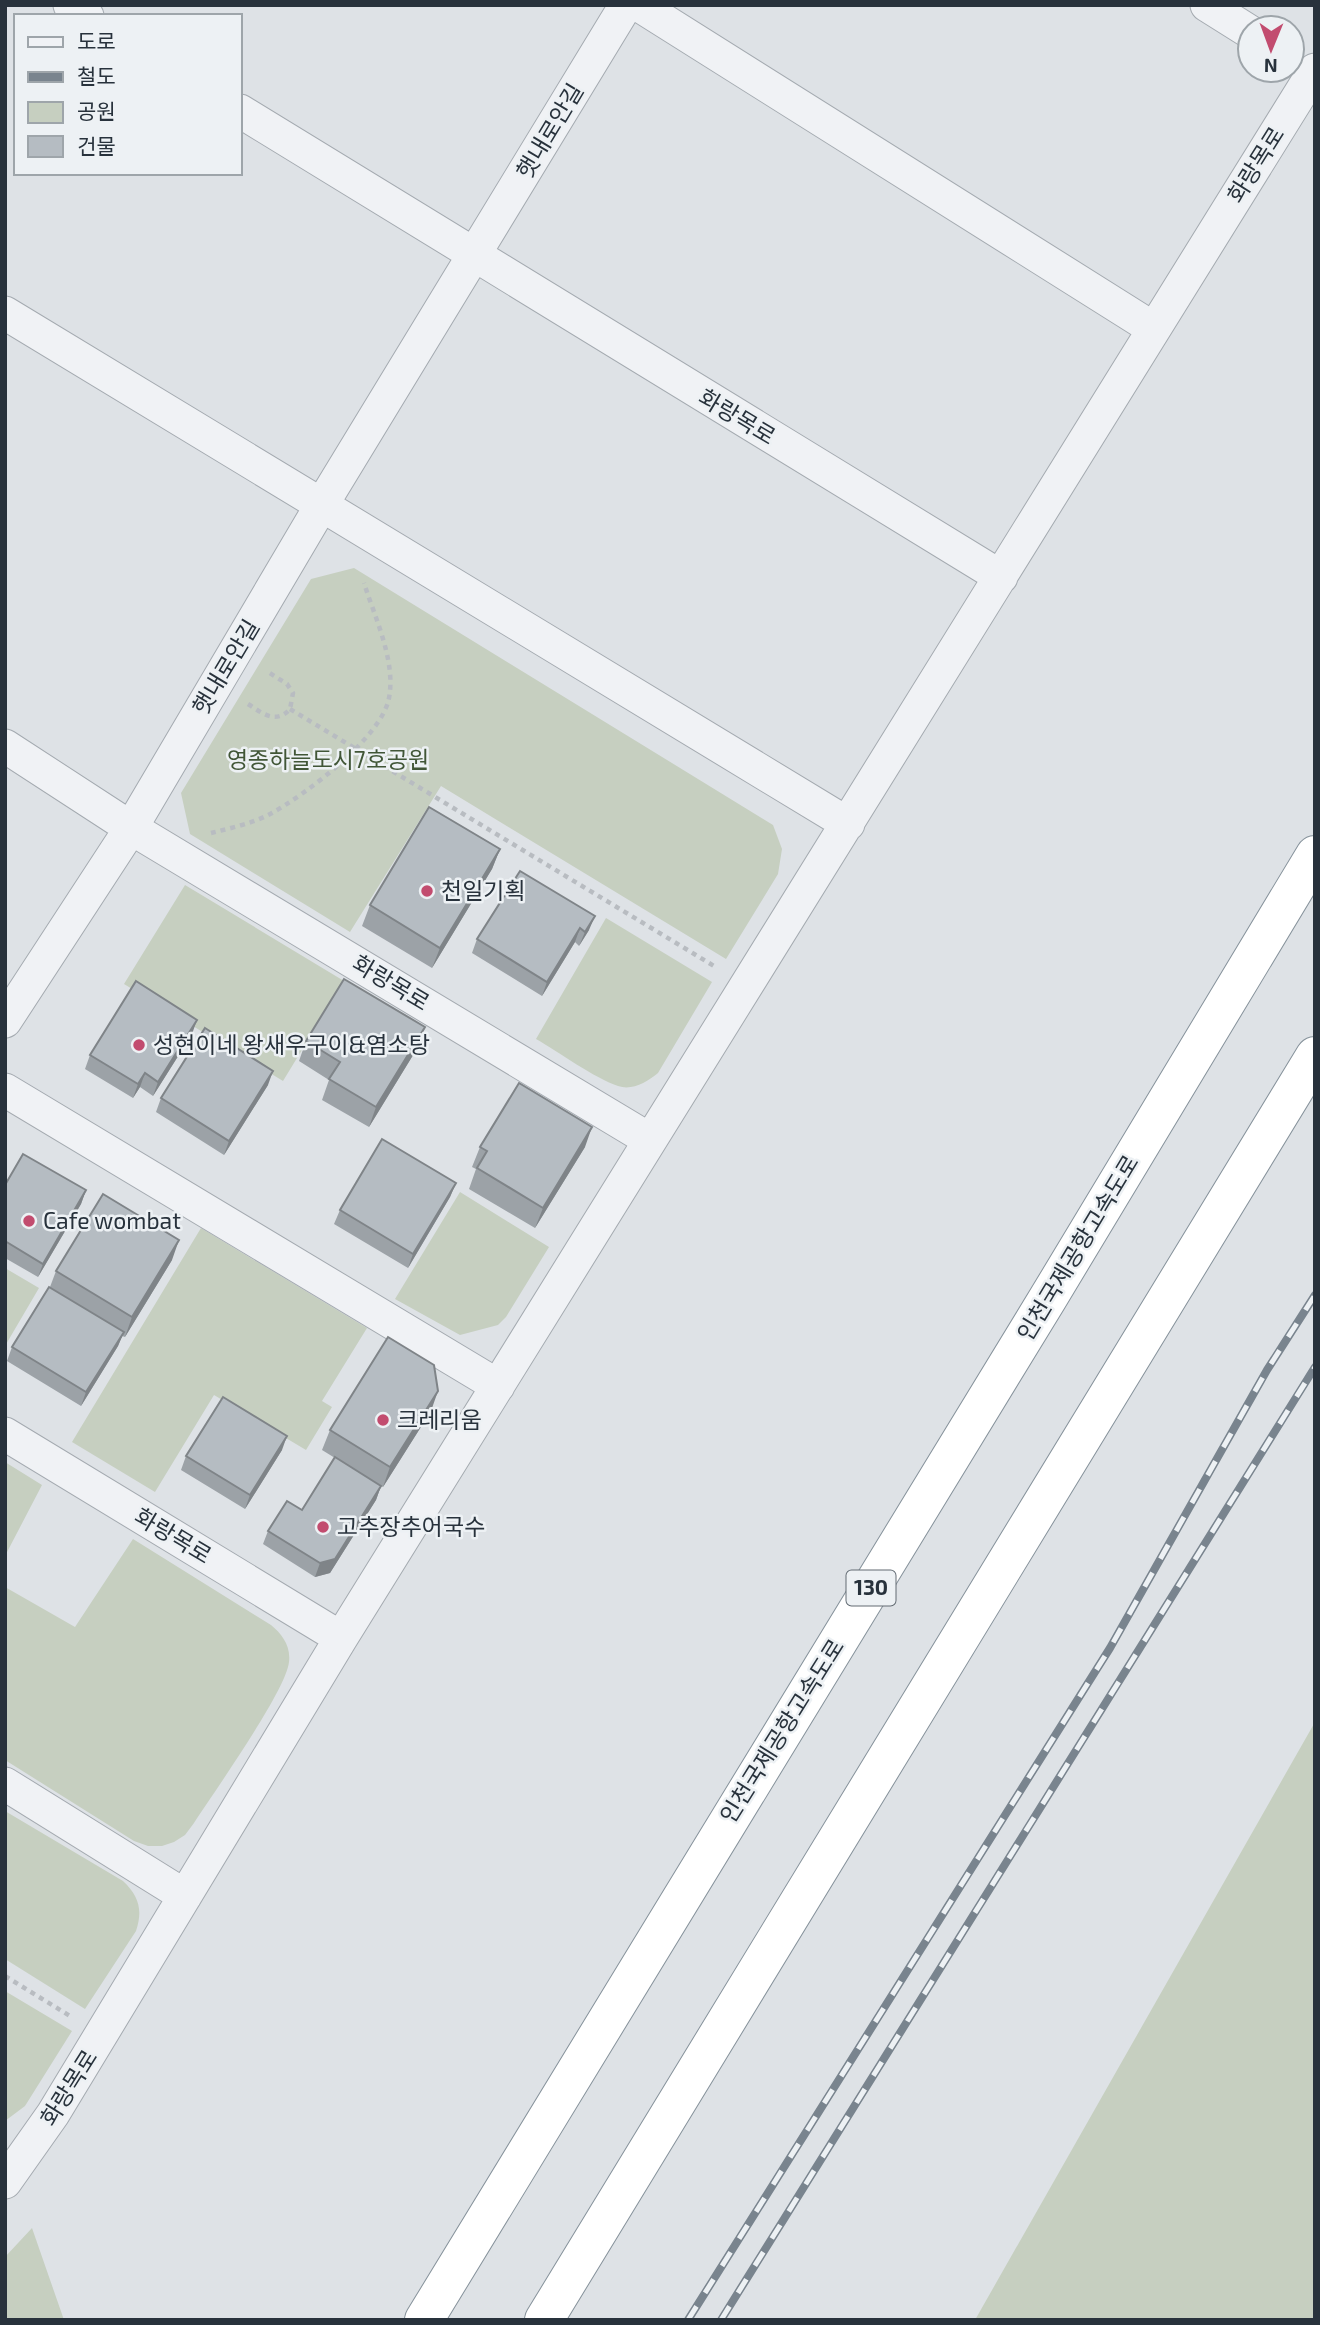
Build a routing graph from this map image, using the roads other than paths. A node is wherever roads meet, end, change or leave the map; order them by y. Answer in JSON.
{"nodes":[{"id":1,"x":626,"y":5,"type":"edge"},
{"id":2,"x":639,"y":5,"type":"edge"},
{"id":3,"x":1208,"y":5,"type":"edge"},
{"id":4,"x":1236,"y":23,"type":"edge"},
{"id":5,"x":1307,"y":67,"type":"edge"},
{"id":6,"x":242,"y":112,"type":"edge"},
{"id":7,"x":473,"y":257,"type":"junction"},
{"id":8,"x":5,"y":313,"type":"edge"},
{"id":9,"x":1154,"y":329,"type":"junction"},
{"id":10,"x":321,"y":506,"type":"junction"},
{"id":11,"x":1001,"y":577,"type":"junction"},
{"id":12,"x":5,"y":746,"type":"edge"},
{"id":13,"x":848,"y":824,"type":"junction"},
{"id":14,"x":131,"y":828,"type":"junction"},
{"id":15,"x":1315,"y":855,"type":"edge"},
{"id":16,"x":5,"y":1021,"type":"edge"},
{"id":17,"x":1315,"y":1056,"type":"edge"},
{"id":18,"x":5,"y":1090,"type":"edge"},
{"id":19,"x":650,"y":1140,"type":"junction"},
{"id":20,"x":498,"y":1386,"type":"junction"},
{"id":21,"x":5,"y":1434,"type":"edge"},
{"id":22,"x":341,"y":1638,"type":"junction"},
{"id":23,"x":5,"y":1784,"type":"edge"},
{"id":24,"x":185,"y":1896,"type":"junction"},
{"id":25,"x":8,"y":2173,"type":"edge"},
{"id":26,"x":424,"y":2320,"type":"edge"},
{"id":27,"x":544,"y":2320,"type":"edge"}],
"edges":[{"from":1,"to":7,"type":"street","name":"햇내로안길"},
{"from":2,"to":9,"type":"street"},
{"from":3,"to":4,"type":"street"},
{"from":5,"to":9,"type":"street","name":"화랑목로"},
{"from":6,"to":7,"type":"street"},
{"from":7,"to":10,"type":"street","name":"햇내로안길"},
{"from":7,"to":11,"type":"street","name":"화랑목로"},
{"from":8,"to":10,"type":"street"},
{"from":9,"to":11,"type":"street","name":"화랑목로"},
{"from":10,"to":13,"type":"street"},
{"from":10,"to":14,"type":"street","name":"햇내로안길"},
{"from":11,"to":13,"type":"street","name":"화랑목로"},
{"from":12,"to":14,"type":"street"},
{"from":13,"to":19,"type":"street","name":"화랑목로"},
{"from":14,"to":16,"type":"street","name":"햇내로안길"},
{"from":14,"to":19,"type":"street","name":"화랑목로"},
{"from":15,"to":26,"type":"highway","name":"인천국제공항고속도로","number":"130"},
{"from":17,"to":27,"type":"highway"},
{"from":18,"to":20,"type":"street"},
{"from":19,"to":20,"type":"street","name":"화랑목로"},
{"from":20,"to":22,"type":"street","name":"화랑목로"},
{"from":21,"to":22,"type":"street","name":"화랑목로"},
{"from":22,"to":24,"type":"street","name":"화랑목로"},
{"from":23,"to":24,"type":"street"},
{"from":24,"to":25,"type":"street","name":"화랑목로"}]}
